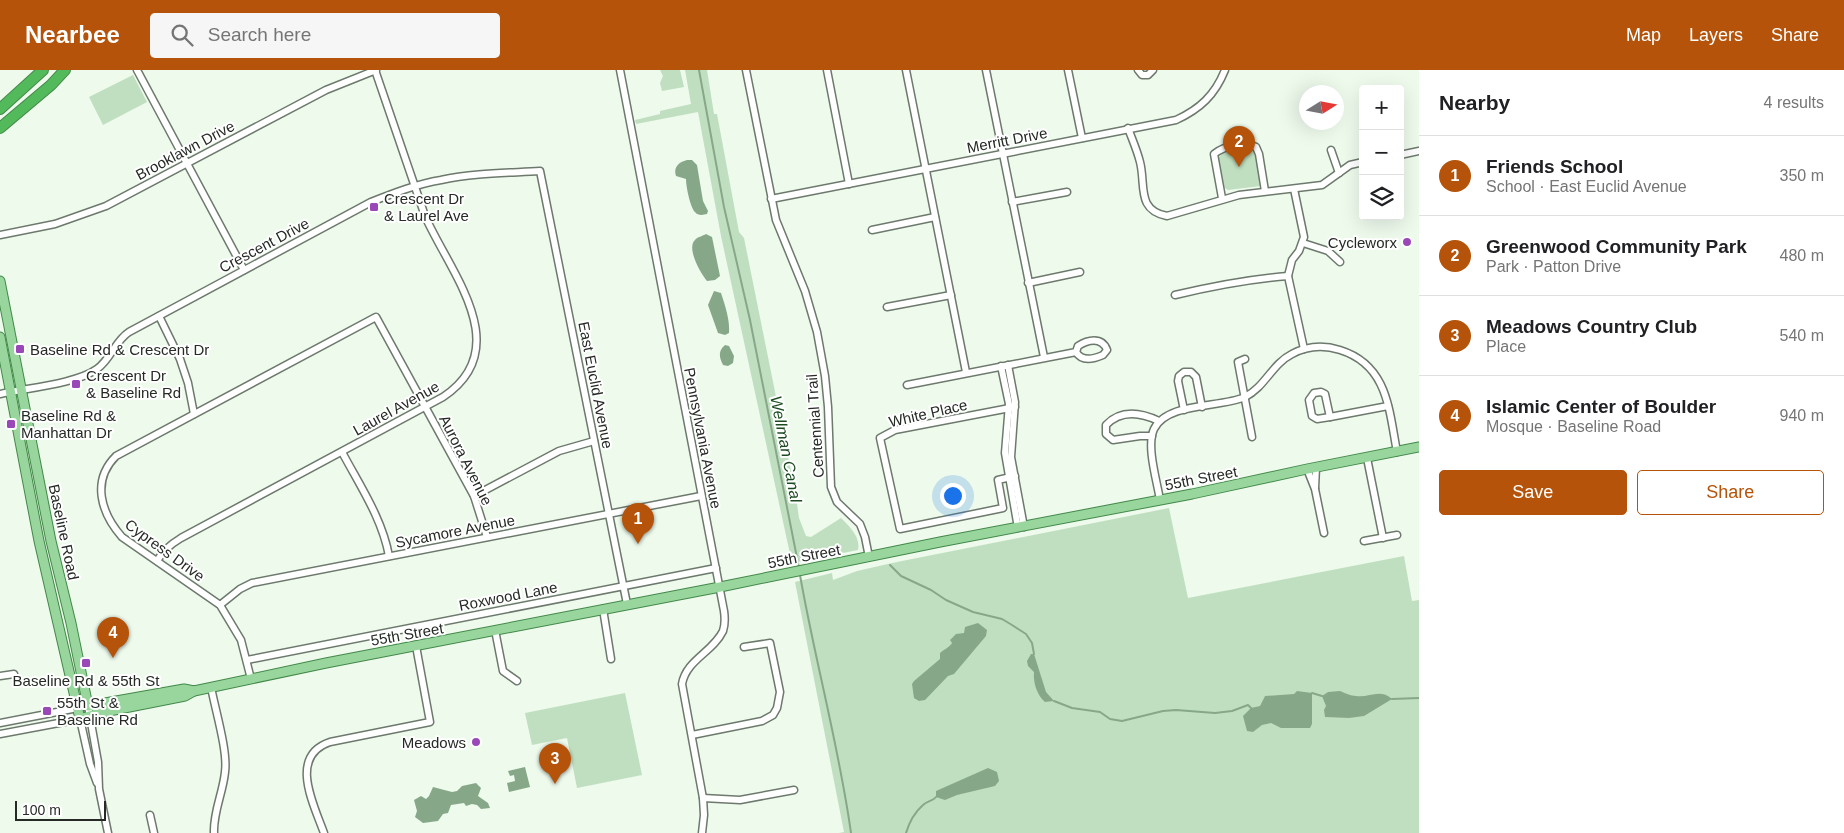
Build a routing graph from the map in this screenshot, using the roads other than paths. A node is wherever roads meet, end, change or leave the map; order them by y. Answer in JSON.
{"nodes":[{"id":1,"x":43,"y":70,"type":"edge"},
{"id":2,"x":65,"y":70,"type":"edge"},
{"id":3,"x":137,"y":70,"type":"edge"},
{"id":4,"x":375,"y":70,"type":"edge"},
{"id":5,"x":620,"y":70,"type":"edge"},
{"id":6,"x":746,"y":70,"type":"edge"},
{"id":7,"x":827,"y":70,"type":"edge"},
{"id":8,"x":906,"y":70,"type":"edge"},
{"id":9,"x":986,"y":70,"type":"edge"},
{"id":10,"x":1068,"y":70,"type":"edge"},
{"id":11,"x":1138,"y":70,"type":"edge"},
{"id":12,"x":1153,"y":70,"type":"edge"},
{"id":13,"x":1225,"y":70,"type":"edge"},
{"id":14,"x":29,"y":83,"type":"junction"},
{"id":15,"x":51,"y":86,"type":"junction"},
{"id":16,"x":0,"y":99,"type":"edge"},
{"id":17,"x":0,"y":108,"type":"edge"},
{"id":18,"x":0,"y":128,"type":"edge"},
{"id":19,"x":1128,"y":128,"type":"junction"},
{"id":20,"x":0,"y":136,"type":"edge"},
{"id":21,"x":1082,"y":138,"type":"junction"},
{"id":22,"x":1332,"y":150,"type":"dead end"},
{"id":23,"x":1419,"y":151,"type":"edge"},
{"id":24,"x":1003,"y":153,"type":"junction"},
{"id":25,"x":1404,"y":154,"type":"edge"},
{"id":26,"x":188,"y":163,"type":"junction"},
{"id":27,"x":1359,"y":163,"type":"edge"},
{"id":28,"x":926,"y":169,"type":"junction"},
{"id":29,"x":540,"y":171,"type":"joint"},
{"id":30,"x":1339,"y":172,"type":"junction"},
{"id":31,"x":848,"y":184,"type":"junction"},
{"id":32,"x":414,"y":186,"type":"junction"},
{"id":33,"x":1294,"y":189,"type":"junction"},
{"id":34,"x":1265,"y":191,"type":"junction"},
{"id":35,"x":1068,"y":192,"type":"dead end"},
{"id":36,"x":1222,"y":198,"type":"junction"},
{"id":37,"x":772,"y":199,"type":"junction"},
{"id":38,"x":1012,"y":202,"type":"junction"},
{"id":39,"x":936,"y":217,"type":"junction"},
{"id":40,"x":872,"y":230,"type":"dead end"},
{"id":41,"x":0,"y":235,"type":"edge"},
{"id":42,"x":1303,"y":244,"type":"junction"},
{"id":43,"x":1340,"y":262,"type":"dead end"},
{"id":44,"x":244,"y":270,"type":"junction"},
{"id":45,"x":1080,"y":272,"type":"dead end"},
{"id":46,"x":1288,"y":276,"type":"junction"},
{"id":47,"x":0,"y":281,"type":"edge"},
{"id":48,"x":1028,"y":283,"type":"junction"},
{"id":49,"x":951,"y":295,"type":"junction"},
{"id":50,"x":1176,"y":295,"type":"dead end"},
{"id":51,"x":886,"y":307,"type":"dead end"},
{"id":52,"x":159,"y":316,"type":"junction"},
{"id":53,"x":376,"y":317,"type":"joint"},
{"id":54,"x":0,"y":337,"type":"edge"},
{"id":55,"x":1304,"y":348,"type":"junction"},
{"id":56,"x":1076,"y":352,"type":"junction"},
{"id":57,"x":1044,"y":357,"type":"junction"},
{"id":58,"x":1245,"y":359,"type":"dead end"},
{"id":59,"x":1005,"y":365,"type":"junction"},
{"id":60,"x":966,"y":372,"type":"junction"},
{"id":61,"x":907,"y":385,"type":"dead end"},
{"id":62,"x":21,"y":390,"type":"junction"},
{"id":63,"x":10,"y":392,"type":"junction"},
{"id":64,"x":0,"y":394,"type":"edge"},
{"id":65,"x":1244,"y":397,"type":"junction"},
{"id":66,"x":425,"y":406,"type":"junction"},
{"id":67,"x":1388,"y":406,"type":"junction"},
{"id":68,"x":1012,"y":407,"type":"junction"},
{"id":69,"x":1202,"y":407,"type":"junction"},
{"id":70,"x":1184,"y":410,"type":"junction"},
{"id":71,"x":194,"y":414,"type":"junction"},
{"id":72,"x":1330,"y":417,"type":"junction"},
{"id":73,"x":1159,"y":421,"type":"junction"},
{"id":74,"x":1152,"y":436,"type":"junction"},
{"id":75,"x":1252,"y":436,"type":"dead end"},
{"id":76,"x":594,"y":441,"type":"junction"},
{"id":77,"x":1419,"y":448,"type":"edge"},
{"id":78,"x":342,"y":452,"type":"junction"},
{"id":79,"x":1397,"y":452,"type":"junction"},
{"id":80,"x":1367,"y":458,"type":"junction"},
{"id":81,"x":1312,"y":468,"type":"junction"},
{"id":82,"x":1011,"y":477,"type":"junction"},
{"id":83,"x":474,"y":496,"type":"junction"},
{"id":84,"x":701,"y":496,"type":"junction"},
{"id":85,"x":1160,"y":500,"type":"junction"},
{"id":86,"x":610,"y":514,"type":"junction"},
{"id":87,"x":1021,"y":527,"type":"junction"},
{"id":88,"x":1324,"y":534,"type":"dead end"},
{"id":89,"x":1397,"y":535,"type":"dead end"},
{"id":90,"x":487,"y":537,"type":"junction"},
{"id":91,"x":1383,"y":538,"type":"junction"},
{"id":92,"x":1364,"y":541,"type":"dead end"},
{"id":93,"x":389,"y":556,"type":"junction"},
{"id":94,"x":869,"y":557,"type":"junction"},
{"id":95,"x":157,"y":561,"type":"junction"},
{"id":96,"x":716,"y":568,"type":"junction"},
{"id":97,"x":623,"y":586,"type":"junction"},
{"id":98,"x":720,"y":587,"type":"junction"},
{"id":99,"x":220,"y":604,"type":"junction"},
{"id":100,"x":627,"y":604,"type":"junction"},
{"id":101,"x":602,"y":609,"type":"junction"},
{"id":102,"x":495,"y":630,"type":"junction"},
{"id":103,"x":416,"y":646,"type":"junction"},
{"id":104,"x":744,"y":647,"type":"dead end"},
{"id":105,"x":247,"y":660,"type":"junction"},
{"id":106,"x":611,"y":660,"type":"dead end"},
{"id":107,"x":14,"y":674,"type":"dead end"},
{"id":108,"x":0,"y":676,"type":"edge"},
{"id":109,"x":251,"y":680,"type":"junction"},
{"id":110,"x":518,"y":681,"type":"dead end"},
{"id":111,"x":211,"y":688,"type":"junction"},
{"id":112,"x":78,"y":708,"type":"junction"},
{"id":113,"x":90,"y":711,"type":"junction"},
{"id":114,"x":80,"y":719,"type":"junction"},
{"id":115,"x":0,"y":723,"type":"edge"},
{"id":116,"x":0,"y":734,"type":"edge"},
{"id":117,"x":692,"y":735,"type":"junction"},
{"id":118,"x":99,"y":789,"type":"junction"},
{"id":119,"x":794,"y":790,"type":"dead end"},
{"id":120,"x":703,"y":798,"type":"junction"},
{"id":121,"x":150,"y":815,"type":"dead end"},
{"id":122,"x":108,"y":833,"type":"edge"},
{"id":123,"x":154,"y":833,"type":"edge"},
{"id":124,"x":214,"y":833,"type":"edge"},
{"id":125,"x":324,"y":833,"type":"edge"},
{"id":126,"x":702,"y":833,"type":"edge"}],
"edges":[{"from":1,"to":14,"type":"highway"},
{"from":2,"to":15,"type":"highway"},
{"from":3,"to":26,"type":"street"},
{"from":4,"to":26,"type":"street","name":"Brooklawn Drive"},
{"from":4,"to":32,"type":"street","name":"Laurel Avenue"},
{"from":5,"to":84,"type":"street","name":"Pennsylvania Avenue"},
{"from":6,"to":37,"type":"street","name":"Centennial Trail"},
{"from":7,"to":31,"type":"street"},
{"from":8,"to":28,"type":"street"},
{"from":9,"to":24,"type":"street"},
{"from":10,"to":21,"type":"street"},
{"from":11,"to":12,"type":"street"},
{"from":13,"to":19,"type":"street","name":"Merritt Drive"},
{"from":14,"to":16,"type":"highway"},
{"from":14,"to":17,"type":"highway"},
{"from":15,"to":18,"type":"highway"},
{"from":15,"to":20,"type":"highway"},
{"from":19,"to":21,"type":"street","name":"Merritt Drive"},
{"from":19,"to":36,"type":"street"},
{"from":21,"to":24,"type":"street","name":"Merritt Drive"},
{"from":22,"to":30,"type":"street"},
{"from":23,"to":25,"type":"street"},
{"from":24,"to":28,"type":"street","name":"Merritt Drive"},
{"from":24,"to":38,"type":"street"},
{"from":26,"to":41,"type":"street","name":"Brooklawn Drive"},
{"from":26,"to":44,"type":"street"},
{"from":27,"to":30,"type":"street"},
{"from":28,"to":31,"type":"street","name":"Merritt Drive"},
{"from":28,"to":39,"type":"street"},
{"from":29,"to":32,"type":"street","name":"Crescent Drive"},
{"from":29,"to":76,"type":"street","name":"East Euclid Avenue"},
{"from":30,"to":33,"type":"street"},
{"from":31,"to":37,"type":"street","name":"Merritt Drive"},
{"from":32,"to":44,"type":"street","name":"Crescent Drive"},
{"from":32,"to":66,"type":"street","name":"Laurel Avenue"},
{"from":33,"to":34,"type":"street"},
{"from":33,"to":42,"type":"street"},
{"from":34,"to":36,"type":"street"},
{"from":34,"to":36,"type":"street"},
{"from":35,"to":38,"type":"street"},
{"from":37,"to":94,"type":"street","name":"Centennial Trail"},
{"from":38,"to":48,"type":"street"},
{"from":39,"to":40,"type":"street"},
{"from":39,"to":49,"type":"street"},
{"from":42,"to":43,"type":"street"},
{"from":42,"to":46,"type":"street"},
{"from":44,"to":52,"type":"street","name":"Crescent Drive"},
{"from":45,"to":48,"type":"street"},
{"from":46,"to":50,"type":"street"},
{"from":46,"to":55,"type":"street"},
{"from":47,"to":62,"type":"main road","name":"Baseline Road"},
{"from":48,"to":57,"type":"street"},
{"from":49,"to":51,"type":"street"},
{"from":49,"to":60,"type":"street"},
{"from":52,"to":62,"type":"street","name":"Crescent Drive"},
{"from":52,"to":71,"type":"street"},
{"from":53,"to":66,"type":"street","name":"Aurora Avenue"},
{"from":53,"to":71,"type":"street","name":"Cypress Drive"},
{"from":54,"to":63,"type":"main road","name":"Baseline Road"},
{"from":55,"to":65,"type":"street"},
{"from":55,"to":67,"type":"street"},
{"from":56,"to":56,"type":"street"},
{"from":56,"to":57,"type":"street"},
{"from":57,"to":59,"type":"street"},
{"from":58,"to":65,"type":"street"},
{"from":59,"to":60,"type":"street"},
{"from":59,"to":68,"type":"street"},
{"from":60,"to":61,"type":"street"},
{"from":62,"to":63,"type":"street","name":"Crescent Drive"},
{"from":62,"to":113,"type":"main road","name":"Baseline Road"},
{"from":63,"to":64,"type":"street","name":"Crescent Drive"},
{"from":63,"to":112,"type":"main road","name":"Baseline Road"},
{"from":65,"to":69,"type":"street"},
{"from":65,"to":75,"type":"street"},
{"from":66,"to":78,"type":"street","name":"Laurel Avenue"},
{"from":66,"to":83,"type":"street","name":"Aurora Avenue"},
{"from":67,"to":72,"type":"street"},
{"from":67,"to":79,"type":"street"},
{"from":68,"to":82,"type":"street"},
{"from":68,"to":82,"type":"street","name":"White Place"},
{"from":69,"to":70,"type":"street"},
{"from":69,"to":70,"type":"street"},
{"from":70,"to":73,"type":"street"},
{"from":71,"to":95,"type":"street","name":"Cypress Drive"},
{"from":72,"to":72,"type":"street"},
{"from":73,"to":74,"type":"street"},
{"from":73,"to":74,"type":"street"},
{"from":74,"to":85,"type":"street"},
{"from":76,"to":83,"type":"street"},
{"from":76,"to":86,"type":"street","name":"East Euclid Avenue"},
{"from":77,"to":79,"type":"main road","name":"55th Street"},
{"from":78,"to":93,"type":"street"},
{"from":78,"to":95,"type":"street","name":"Laurel Avenue"},
{"from":79,"to":80,"type":"main road","name":"55th Street"},
{"from":80,"to":81,"type":"main road","name":"55th Street"},
{"from":80,"to":91,"type":"street"},
{"from":81,"to":85,"type":"main road","name":"55th Street"},
{"from":81,"to":88,"type":"street"},
{"from":82,"to":87,"type":"street"},
{"from":83,"to":90,"type":"street","name":"Aurora Avenue"},
{"from":84,"to":86,"type":"street","name":"Sycamore Avenue"},
{"from":84,"to":96,"type":"street","name":"Pennsylvania Avenue"},
{"from":85,"to":87,"type":"main road","name":"55th Street"},
{"from":86,"to":90,"type":"street","name":"Sycamore Avenue"},
{"from":86,"to":97,"type":"street","name":"East Euclid Avenue"},
{"from":87,"to":94,"type":"main road","name":"55th Street"},
{"from":89,"to":91,"type":"street"},
{"from":90,"to":93,"type":"street","name":"Sycamore Avenue"},
{"from":91,"to":92,"type":"street"},
{"from":93,"to":99,"type":"street","name":"Sycamore Avenue"},
{"from":94,"to":98,"type":"main road","name":"55th Street"},
{"from":95,"to":99,"type":"street","name":"Cypress Drive"},
{"from":96,"to":97,"type":"street","name":"Roxwood Lane"},
{"from":96,"to":98,"type":"street","name":"Pennsylvania Avenue"},
{"from":97,"to":100,"type":"street","name":"East Euclid Avenue"},
{"from":97,"to":105,"type":"street","name":"Roxwood Lane"},
{"from":98,"to":100,"type":"main road","name":"55th Street"},
{"from":98,"to":117,"type":"street","name":"Pennsylvania Avenue"},
{"from":99,"to":105,"type":"street","name":"Cypress Drive"},
{"from":100,"to":101,"type":"main road","name":"55th Street"},
{"from":101,"to":102,"type":"main road","name":"55th Street"},
{"from":101,"to":106,"type":"street"},
{"from":102,"to":103,"type":"main road","name":"55th Street"},
{"from":102,"to":110,"type":"street"},
{"from":103,"to":109,"type":"main road","name":"55th Street"},
{"from":103,"to":125,"type":"street"},
{"from":104,"to":117,"type":"street"},
{"from":105,"to":109,"type":"street","name":"Cypress Drive"},
{"from":107,"to":108,"type":"street"},
{"from":109,"to":111,"type":"main road","name":"55th Street"},
{"from":111,"to":113,"type":"main road","name":"55th Street"},
{"from":111,"to":124,"type":"street"},
{"from":112,"to":113,"type":"street","name":"55th Street"},
{"from":112,"to":114,"type":"main road","name":"Baseline Road"},
{"from":112,"to":115,"type":"street","name":"55th Street"},
{"from":113,"to":114,"type":"main road","name":"55th Street"},
{"from":113,"to":118,"type":"street","name":"Baseline Road"},
{"from":114,"to":116,"type":"street","name":"55th Street"},
{"from":114,"to":118,"type":"street","name":"Baseline Road"},
{"from":117,"to":120,"type":"street","name":"Pennsylvania Avenue"},
{"from":118,"to":122,"type":"street","name":"Baseline Road"},
{"from":119,"to":120,"type":"street"},
{"from":120,"to":126,"type":"street","name":"Pennsylvania Avenue"},
{"from":121,"to":123,"type":"street"}]}
